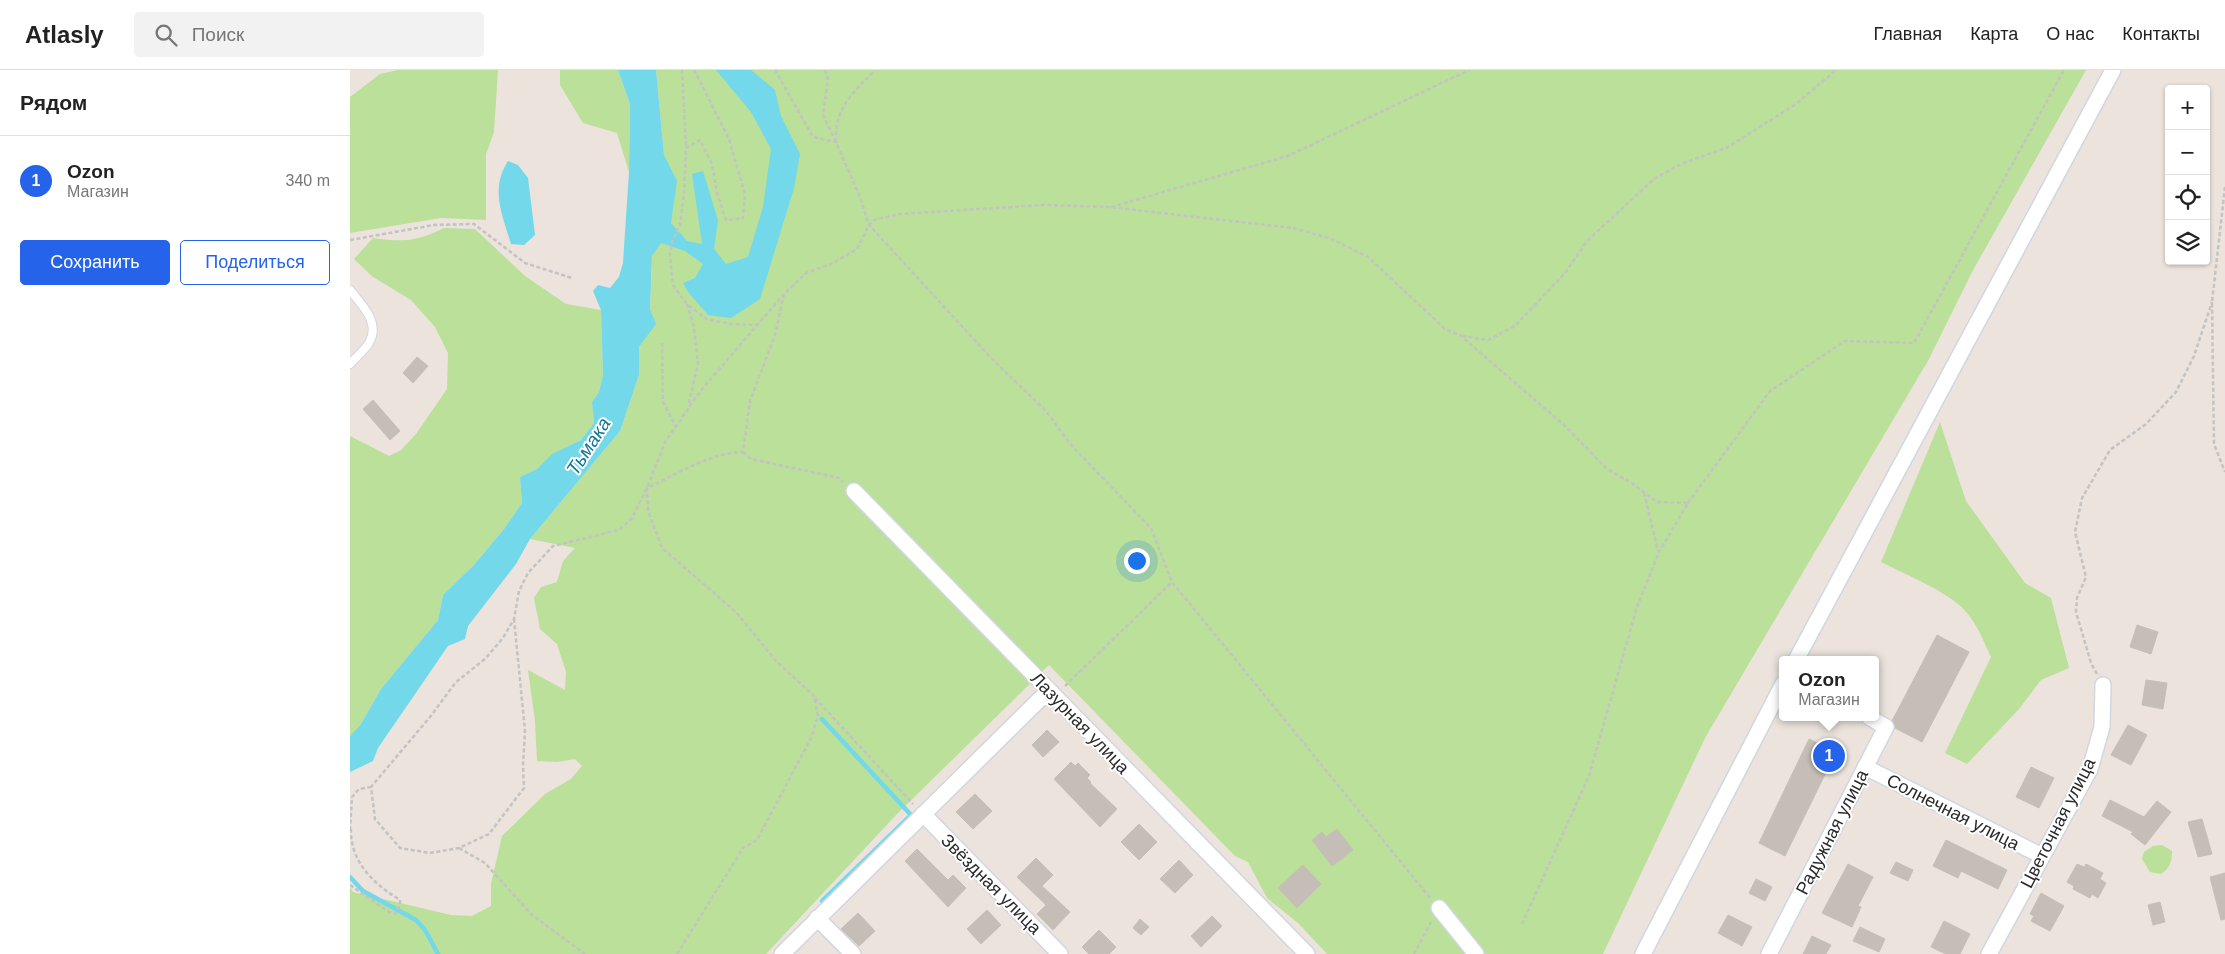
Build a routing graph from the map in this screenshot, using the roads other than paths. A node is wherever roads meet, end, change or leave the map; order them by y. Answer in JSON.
{"nodes":[{"id":1,"x":2113,"y":70,"type":"edge"},
{"id":2,"x":350,"y":290,"type":"edge"},
{"id":3,"x":350,"y":364,"type":"edge"},
{"id":4,"x":854,"y":491,"type":"road end"},
{"id":5,"x":1798,"y":656,"type":"edge"},
{"id":6,"x":2103,"y":685,"type":"road end"},
{"id":7,"x":1779,"y":692,"type":"edge"},
{"id":8,"x":1054,"y":697,"type":"junction"},
{"id":9,"x":1876,"y":721,"type":"edge"},
{"id":10,"x":1865,"y":767,"type":"junction"},
{"id":11,"x":923,"y":814,"type":"junction"},
{"id":12,"x":2042,"y":856,"type":"junction"},
{"id":13,"x":1439,"y":908,"type":"road end"},
{"id":14,"x":817,"y":918,"type":"junction"},
{"id":15,"x":782,"y":954,"type":"edge"},
{"id":16,"x":853,"y":954,"type":"edge"},
{"id":17,"x":1060,"y":954,"type":"edge"},
{"id":18,"x":1307,"y":954,"type":"edge"},
{"id":19,"x":1476,"y":954,"type":"edge"},
{"id":20,"x":1643,"y":954,"type":"edge"},
{"id":21,"x":1769,"y":954,"type":"edge"},
{"id":22,"x":1989,"y":954,"type":"edge"}],
"edges":[{"from":1,"to":5,"type":"street"},
{"from":2,"to":3,"type":"lane"},
{"from":4,"to":8,"type":"street","name":"Лазурная улица"},
{"from":6,"to":12,"type":"street","name":"Цветочная улица"},
{"from":7,"to":20,"type":"street"},
{"from":8,"to":11,"type":"street"},
{"from":8,"to":18,"type":"street","name":"Лазурная улица"},
{"from":9,"to":10,"type":"street","name":"Радужная улица"},
{"from":10,"to":12,"type":"street","name":"Солнечная улица"},
{"from":10,"to":21,"type":"street","name":"Радужная улица"},
{"from":11,"to":14,"type":"street"},
{"from":11,"to":17,"type":"street","name":"Звёздная улица"},
{"from":12,"to":22,"type":"street","name":"Цветочная улица"},
{"from":13,"to":19,"type":"street"},
{"from":14,"to":15,"type":"street"},
{"from":14,"to":16,"type":"street"}]}
